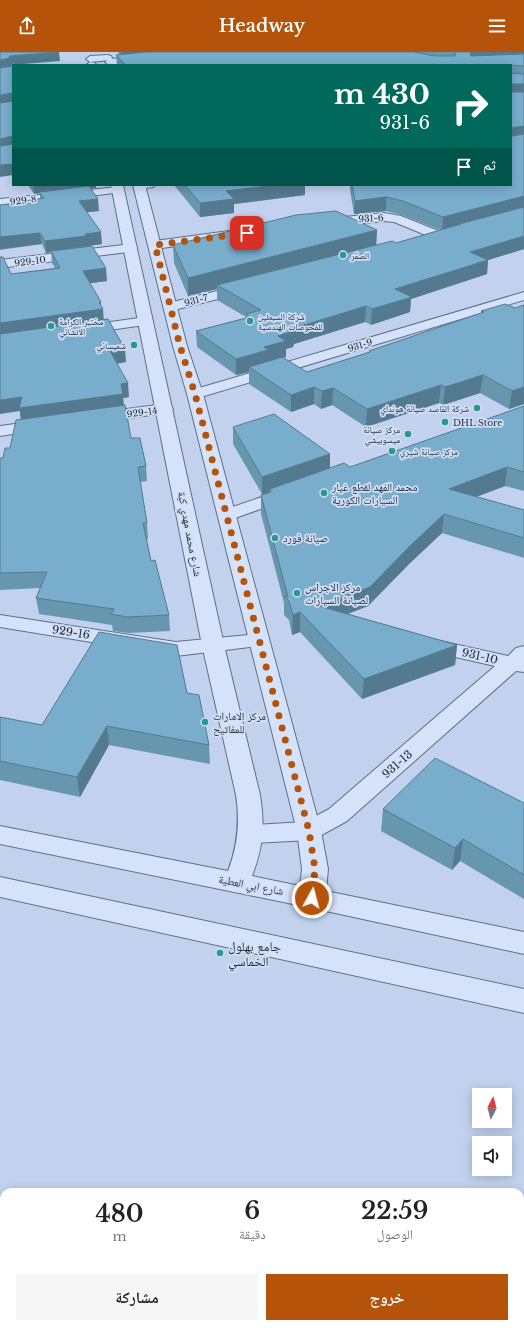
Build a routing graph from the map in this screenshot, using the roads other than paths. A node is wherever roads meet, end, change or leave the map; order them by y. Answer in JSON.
{"nodes":[{"id":1,"x":154,"y":58,"type":"edge"},
{"id":2,"x":108,"y":59,"type":"edge"},
{"id":3,"x":90,"y":61,"type":"edge"},
{"id":4,"x":143,"y":186,"type":"edge"},
{"id":5,"x":118,"y":187,"type":"edge"},
{"id":6,"x":0,"y":203,"type":"edge"},
{"id":7,"x":316,"y":224,"type":"edge"},
{"id":8,"x":456,"y":233,"type":"edge"},
{"id":9,"x":239,"y":234,"type":"edge"},
{"id":10,"x":442,"y":236,"type":"junction"},
{"id":11,"x":419,"y":242,"type":"edge"},
{"id":12,"x":155,"y":245,"type":"junction"},
{"id":13,"x":131,"y":248,"type":"junction"},
{"id":14,"x":0,"y":264,"type":"edge"},
{"id":15,"x":261,"y":283,"type":"edge"},
{"id":16,"x":524,"y":296,"type":"edge"},
{"id":17,"x":170,"y":307,"type":"junction"},
{"id":18,"x":146,"y":321,"type":"junction"},
{"id":19,"x":69,"y":332,"type":"edge"},
{"id":20,"x":150,"y":345,"type":"junction"},
{"id":21,"x":180,"y":346,"type":"junction"},
{"id":22,"x":195,"y":394,"type":"junction"},
{"id":23,"x":165,"y":409,"type":"junction"},
{"id":24,"x":80,"y":420,"type":"edge"},
{"id":25,"x":57,"y":424,"type":"edge"},
{"id":26,"x":0,"y":431,"type":"edge"},
{"id":27,"x":302,"y":489,"type":"edge"},
{"id":28,"x":227,"y":515,"type":"junction"},
{"id":29,"x":0,"y":621,"type":"edge"},
{"id":30,"x":258,"y":640,"type":"junction"},
{"id":31,"x":412,"y":641,"type":"edge"},
{"id":32,"x":212,"y":645,"type":"junction"},
{"id":33,"x":520,"y":661,"type":"edge"},
{"id":34,"x":309,"y":831,"type":"junction"},
{"id":35,"x":0,"y":834,"type":"edge"},
{"id":36,"x":252,"y":834,"type":"junction"},
{"id":37,"x":237,"y":882,"type":"junction"},
{"id":38,"x":0,"y":887,"type":"edge"},
{"id":39,"x":312,"y":898,"type":"junction"},
{"id":40,"x":524,"y":943,"type":"edge"},
{"id":41,"x":524,"y":1001,"type":"edge"}],
"edges":[{"from":1,"to":2,"type":"street"},
{"from":2,"to":3,"type":"street"},
{"from":4,"to":12,"type":"street"},
{"from":5,"to":6,"type":"street","name":"929-8"},
{"from":5,"to":13,"type":"street","name":"شارع محمد مهدي كبة"},
{"from":7,"to":10,"type":"street","name":"931-6"},
{"from":8,"to":10,"type":"street"},
{"from":9,"to":12,"type":"street"},
{"from":10,"to":11,"type":"street"},
{"from":12,"to":17,"type":"street"},
{"from":13,"to":14,"type":"street","name":"929-10"},
{"from":13,"to":18,"type":"street","name":"شارع محمد مهدي كبة"},
{"from":15,"to":17,"type":"street","name":"931-7"},
{"from":16,"to":22,"type":"street","name":"931-9"},
{"from":17,"to":21,"type":"street"},
{"from":18,"to":19,"type":"street"},
{"from":18,"to":20,"type":"street","name":"شارع محمد مهدي كبة"},
{"from":20,"to":21,"type":"street"},
{"from":20,"to":23,"type":"street","name":"شارع محمد مهدي كبة"},
{"from":21,"to":22,"type":"street"},
{"from":22,"to":28,"type":"street"},
{"from":23,"to":24,"type":"street","name":"929-14"},
{"from":23,"to":32,"type":"street","name":"شارع محمد مهدي كبة"},
{"from":25,"to":26,"type":"street"},
{"from":27,"to":28,"type":"street"},
{"from":28,"to":30,"type":"street"},
{"from":29,"to":32,"type":"street","name":"929-16"},
{"from":30,"to":32,"type":"street","name":"929-16"},
{"from":30,"to":34,"type":"street"},
{"from":31,"to":33,"type":"street","name":"931-10"},
{"from":32,"to":36,"type":"street","name":"شارع محمد مهدي كبة"},
{"from":33,"to":34,"type":"street","name":"931-13"},
{"from":34,"to":36,"type":"street","name":"931-13"},
{"from":34,"to":39,"type":"street"},
{"from":35,"to":37,"type":"street","name":"شارع ابي العطية"},
{"from":36,"to":37,"type":"street","name":"شارع محمد مهدي كبة"},
{"from":37,"to":39,"type":"street","name":"شارع ابي العطية"},
{"from":38,"to":41,"type":"street"},
{"from":39,"to":40,"type":"street","name":"شارع ابي العطية"}]}
